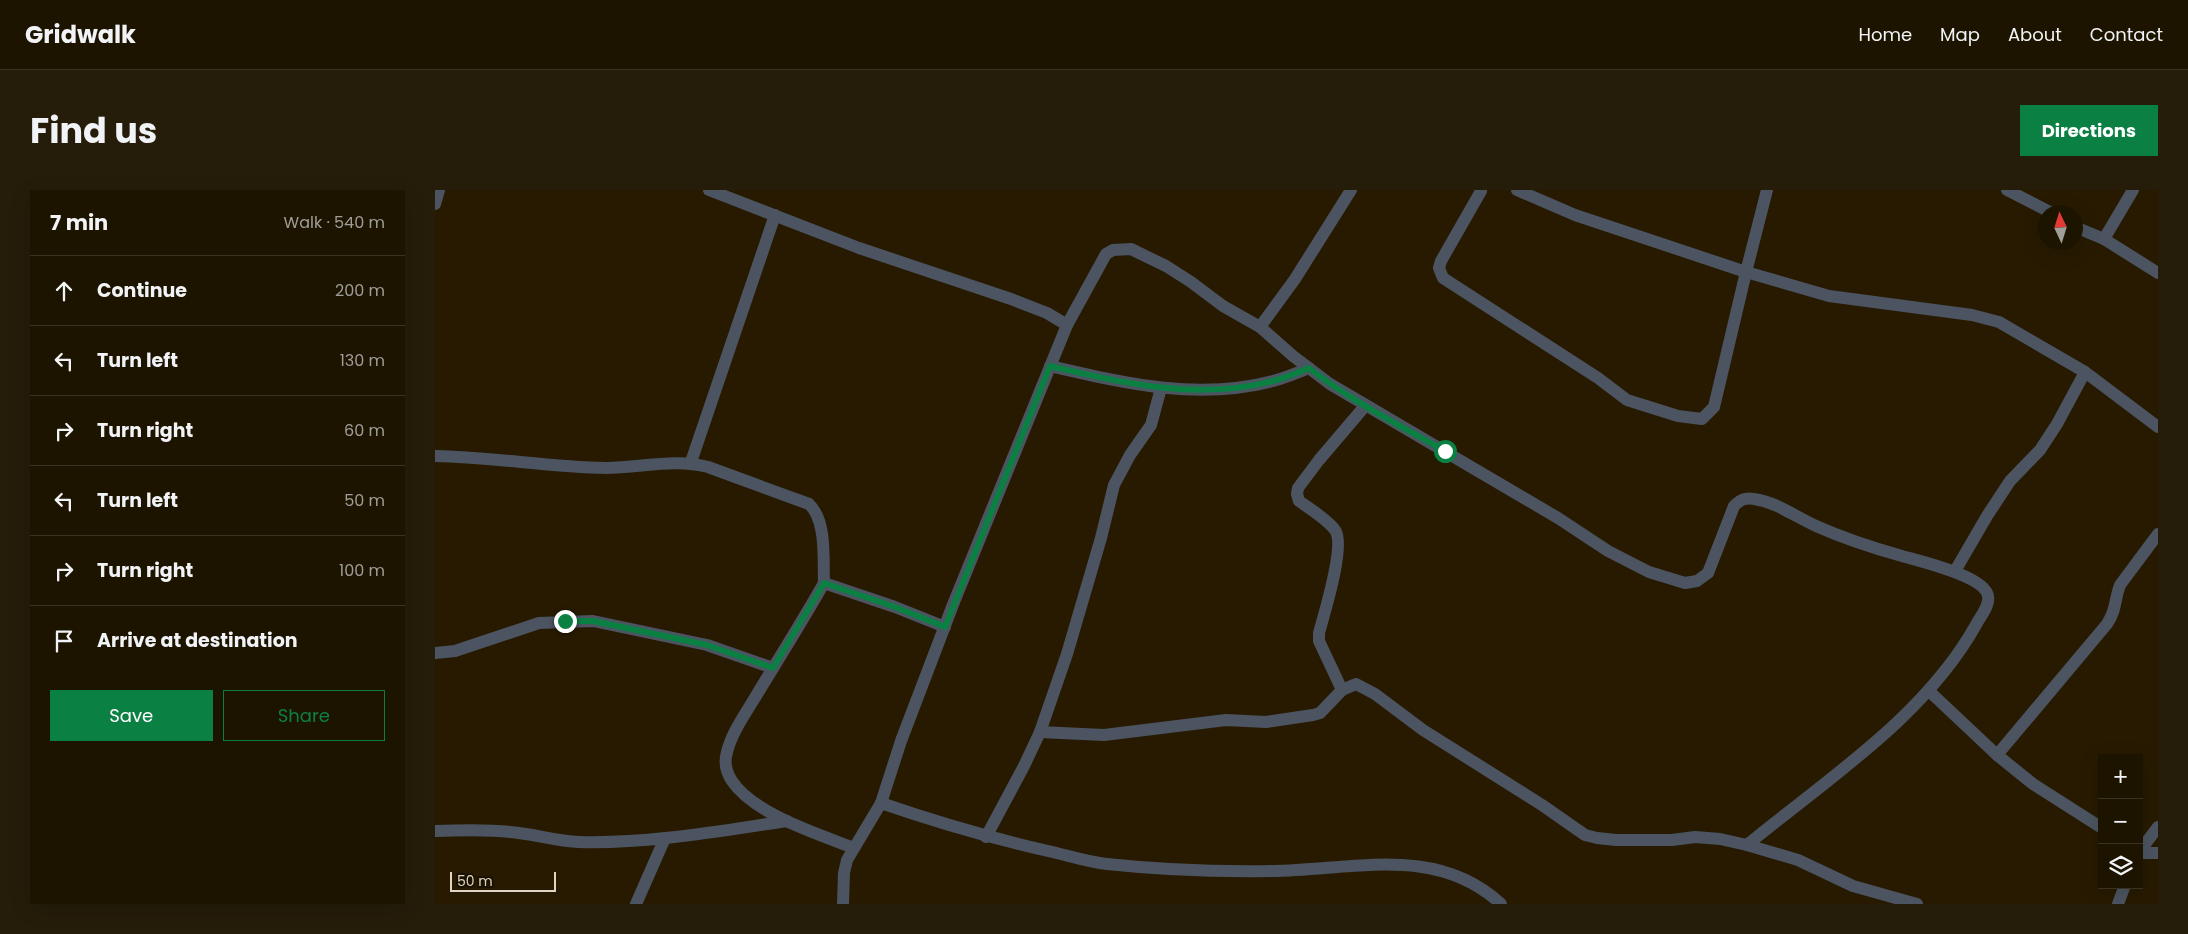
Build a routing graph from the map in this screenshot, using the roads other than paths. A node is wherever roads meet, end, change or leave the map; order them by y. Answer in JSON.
{"nodes":[{"id":1,"x":439,"y":190,"type":"edge"},
{"id":2,"x":709,"y":190,"type":"edge"},
{"id":3,"x":1351,"y":190,"type":"edge"},
{"id":4,"x":1479,"y":190,"type":"edge"},
{"id":5,"x":1518,"y":190,"type":"edge"},
{"id":6,"x":1767,"y":190,"type":"edge"},
{"id":7,"x":2007,"y":190,"type":"edge"},
{"id":8,"x":2133,"y":190,"type":"edge"},
{"id":9,"x":435,"y":204,"type":"edge"},
{"id":10,"x":2038,"y":206,"type":"edge"},
{"id":11,"x":775,"y":216,"type":"junction"},
{"id":12,"x":2083,"y":230,"type":"edge"},
{"id":13,"x":2104,"y":239,"type":"junction"},
{"id":14,"x":1746,"y":272,"type":"junction"},
{"id":15,"x":2158,"y":273,"type":"edge"},
{"id":16,"x":1067,"y":326,"type":"junction"},
{"id":17,"x":1260,"y":327,"type":"junction"},
{"id":18,"x":1050,"y":366,"type":"junction"},
{"id":19,"x":1309,"y":368,"type":"junction"},
{"id":20,"x":2085,"y":372,"type":"junction"},
{"id":21,"x":1161,"y":388,"type":"junction"},
{"id":22,"x":1365,"y":406,"type":"junction"},
{"id":23,"x":2158,"y":427,"type":"edge"},
{"id":24,"x":435,"y":456,"type":"edge"},
{"id":25,"x":691,"y":462,"type":"junction"},
{"id":26,"x":2158,"y":534,"type":"edge"},
{"id":27,"x":1955,"y":571,"type":"junction"},
{"id":28,"x":824,"y":583,"type":"junction"},
{"id":29,"x":945,"y":627,"type":"junction"},
{"id":30,"x":435,"y":653,"type":"edge"},
{"id":31,"x":773,"y":668,"type":"junction"},
{"id":32,"x":1342,"y":690,"type":"junction"},
{"id":33,"x":1929,"y":691,"type":"junction"},
{"id":34,"x":1040,"y":732,"type":"junction"},
{"id":35,"x":1997,"y":755,"type":"junction"},
{"id":36,"x":881,"y":803,"type":"junction"},
{"id":37,"x":787,"y":821,"type":"junction"},
{"id":38,"x":2098,"y":825,"type":"edge"},
{"id":39,"x":2158,"y":827,"type":"edge"},
{"id":40,"x":435,"y":831,"type":"edge"},
{"id":41,"x":986,"y":837,"type":"junction"},
{"id":42,"x":665,"y":838,"type":"junction"},
{"id":43,"x":1747,"y":845,"type":"junction"},
{"id":44,"x":2143,"y":847,"type":"edge"},
{"id":45,"x":854,"y":848,"type":"junction"},
{"id":46,"x":2143,"y":852,"type":"edge"},
{"id":47,"x":2158,"y":853,"type":"edge"},
{"id":48,"x":2124,"y":889,"type":"edge"},
{"id":49,"x":636,"y":904,"type":"edge"},
{"id":50,"x":843,"y":904,"type":"edge"},
{"id":51,"x":1501,"y":904,"type":"edge"},
{"id":52,"x":1917,"y":904,"type":"edge"},
{"id":53,"x":2118,"y":904,"type":"edge"}],
"edges":[{"from":1,"to":9,"type":"street"},
{"from":2,"to":11,"type":"street"},
{"from":3,"to":17,"type":"street"},
{"from":4,"to":14,"type":"street"},
{"from":5,"to":14,"type":"street"},
{"from":6,"to":14,"type":"street"},
{"from":7,"to":10,"type":"street"},
{"from":8,"to":13,"type":"street"},
{"from":11,"to":16,"type":"street"},
{"from":11,"to":25,"type":"street"},
{"from":12,"to":13,"type":"street"},
{"from":13,"to":15,"type":"street"},
{"from":14,"to":20,"type":"street"},
{"from":16,"to":17,"type":"street"},
{"from":16,"to":18,"type":"street"},
{"from":17,"to":19,"type":"street"},
{"from":18,"to":21,"type":"street"},
{"from":18,"to":29,"type":"street"},
{"from":19,"to":21,"type":"street"},
{"from":19,"to":22,"type":"street"},
{"from":20,"to":23,"type":"street"},
{"from":20,"to":27,"type":"street"},
{"from":21,"to":34,"type":"street"},
{"from":22,"to":27,"type":"street"},
{"from":22,"to":32,"type":"street"},
{"from":24,"to":25,"type":"street"},
{"from":25,"to":28,"type":"street"},
{"from":26,"to":35,"type":"street"},
{"from":27,"to":33,"type":"street"},
{"from":28,"to":29,"type":"street"},
{"from":28,"to":31,"type":"street"},
{"from":29,"to":36,"type":"street"},
{"from":30,"to":31,"type":"street"},
{"from":31,"to":37,"type":"street"},
{"from":32,"to":34,"type":"street"},
{"from":32,"to":43,"type":"street"},
{"from":33,"to":35,"type":"street"},
{"from":33,"to":43,"type":"street"},
{"from":34,"to":41,"type":"street"},
{"from":35,"to":38,"type":"street"},
{"from":36,"to":41,"type":"street"},
{"from":36,"to":45,"type":"street"},
{"from":37,"to":42,"type":"street"},
{"from":37,"to":45,"type":"street"},
{"from":39,"to":44,"type":"street"},
{"from":40,"to":42,"type":"street"},
{"from":41,"to":51,"type":"street"},
{"from":42,"to":49,"type":"street"},
{"from":43,"to":52,"type":"street"},
{"from":45,"to":50,"type":"street"},
{"from":46,"to":47,"type":"street"},
{"from":48,"to":53,"type":"street"}]}
